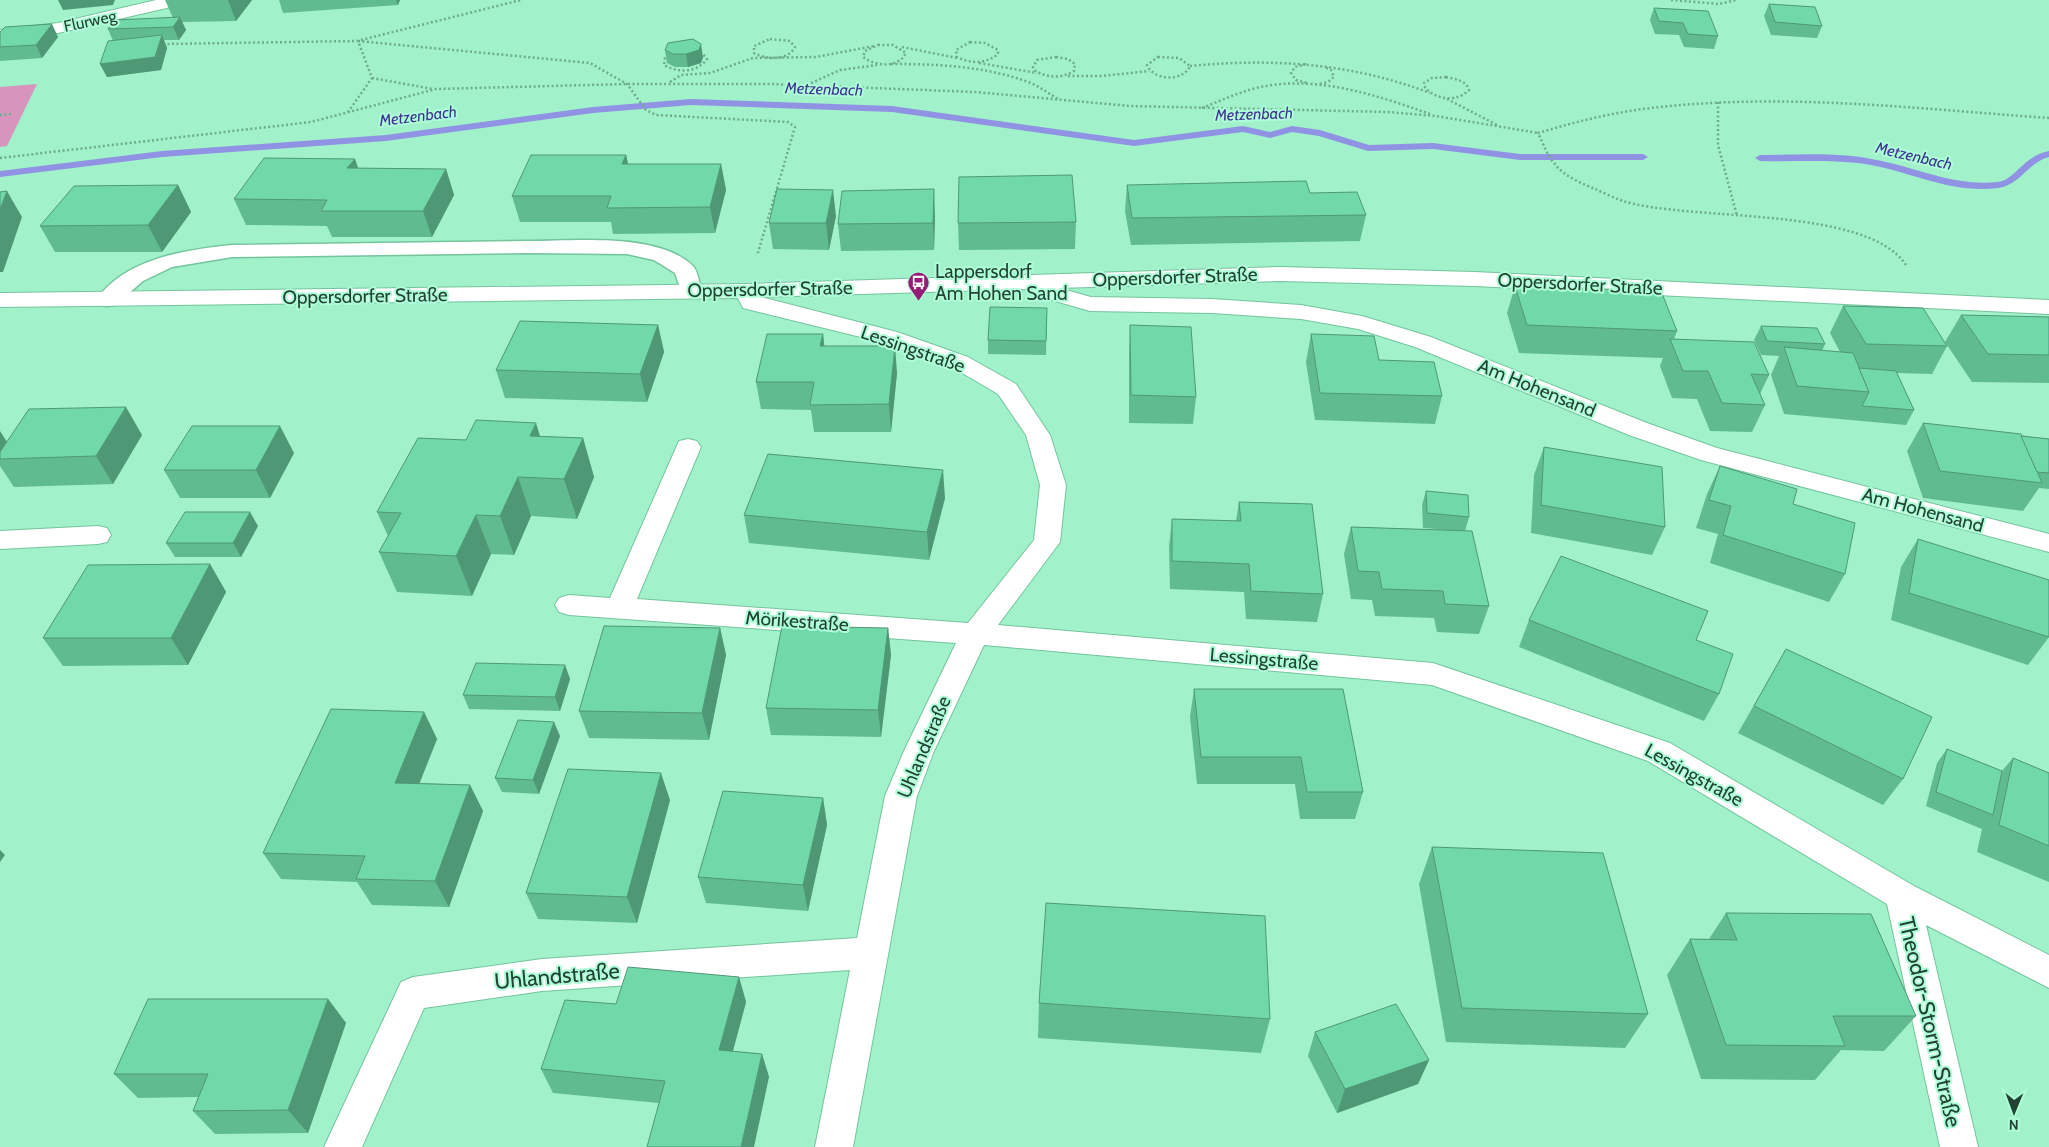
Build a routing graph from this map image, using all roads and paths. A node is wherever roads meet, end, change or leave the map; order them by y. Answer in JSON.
{"nodes":[{"id":1,"x":178,"y":0,"type":"edge"},
{"id":2,"x":521,"y":0,"type":"edge"},
{"id":3,"x":1671,"y":0,"type":"edge"},
{"id":4,"x":1736,"y":0,"type":"edge"},
{"id":5,"x":0,"y":35,"type":"edge"},
{"id":6,"x":358,"y":41,"type":"junction"},
{"id":7,"x":162,"y":44,"type":"edge"},
{"id":8,"x":874,"y":46,"type":"junction"},
{"id":9,"x":899,"y":47,"type":"junction"},
{"id":10,"x":771,"y":58,"type":"junction"},
{"id":11,"x":960,"y":59,"type":"junction"},
{"id":12,"x":976,"y":62,"type":"junction"},
{"id":13,"x":883,"y":64,"type":"junction"},
{"id":14,"x":891,"y":64,"type":"junction"},
{"id":15,"x":1312,"y":64,"type":"junction"},
{"id":16,"x":1320,"y":65,"type":"junction"},
{"id":17,"x":1190,"y":66,"type":"junction"},
{"id":18,"x":681,"y":71,"type":"junction"},
{"id":19,"x":1149,"y":71,"type":"junction"},
{"id":20,"x":1038,"y":73,"type":"junction"},
{"id":21,"x":681,"y":75,"type":"junction"},
{"id":22,"x":1065,"y":76,"type":"junction"},
{"id":23,"x":372,"y":78,"type":"junction"},
{"id":24,"x":668,"y":83,"type":"junction"},
{"id":25,"x":627,"y":84,"type":"junction"},
{"id":26,"x":1315,"y":84,"type":"junction"},
{"id":27,"x":805,"y":86,"type":"junction"},
{"id":28,"x":436,"y":89,"type":"junction"},
{"id":29,"x":1430,"y":93,"type":"junction"},
{"id":30,"x":1444,"y":98,"type":"junction"},
{"id":31,"x":1061,"y":101,"type":"junction"},
{"id":32,"x":1718,"y":102,"type":"junction"},
{"id":33,"x":1200,"y":109,"type":"junction"},
{"id":34,"x":347,"y":112,"type":"junction"},
{"id":35,"x":12,"y":114,"type":"dead end"},
{"id":36,"x":0,"y":115,"type":"edge"},
{"id":37,"x":1436,"y":116,"type":"junction"},
{"id":38,"x":2049,"y":118,"type":"edge"},
{"id":39,"x":1503,"y":128,"type":"junction"},
{"id":40,"x":1538,"y":133,"type":"junction"},
{"id":41,"x":0,"y":158,"type":"edge"},
{"id":42,"x":1737,"y":216,"type":"junction"},
{"id":43,"x":1018,"y":282,"type":"junction"},
{"id":44,"x":691,"y":291,"type":"junction"},
{"id":45,"x":747,"y":291,"type":"junction"},
{"id":46,"x":0,"y":300,"type":"edge"},
{"id":47,"x":107,"y":300,"type":"junction"},
{"id":48,"x":1931,"y":303,"type":"junction"},
{"id":49,"x":2049,"y":307,"type":"edge"},
{"id":50,"x":688,"y":446,"type":"dead end"},
{"id":51,"x":98,"y":535,"type":"dead end"},
{"id":52,"x":0,"y":540,"type":"edge"},
{"id":53,"x":2049,"y":543,"type":"edge"},
{"id":54,"x":569,"y":605,"type":"dead end"},
{"id":55,"x":619,"y":608,"type":"junction"},
{"id":56,"x":975,"y":634,"type":"junction"},
{"id":57,"x":1902,"y":896,"type":"junction"},
{"id":58,"x":871,"y":953,"type":"junction"},
{"id":59,"x":2049,"y":972,"type":"edge"},
{"id":60,"x":343,"y":1147,"type":"edge"},
{"id":61,"x":834,"y":1147,"type":"edge"},
{"id":62,"x":1959,"y":1147,"type":"edge"}],
"edges":[{"from":1,"to":5,"type":"street","name":"Flurweg"},
{"from":2,"to":6,"type":"path"},
{"from":3,"to":4,"type":"path"},
{"from":6,"to":7,"type":"path"},
{"from":6,"to":23,"type":"path"},
{"from":6,"to":25,"type":"path"},
{"from":8,"to":9,"type":"path"},
{"from":8,"to":10,"type":"path"},
{"from":8,"to":13,"type":"path"},
{"from":9,"to":11,"type":"path"},
{"from":9,"to":14,"type":"path"},
{"from":10,"to":10,"type":"path"},
{"from":10,"to":21,"type":"path"},
{"from":11,"to":12,"type":"path"},
{"from":11,"to":12,"type":"path"},
{"from":12,"to":20,"type":"path"},
{"from":13,"to":14,"type":"path"},
{"from":13,"to":27,"type":"path"},
{"from":14,"to":31,"type":"path"},
{"from":15,"to":16,"type":"path"},
{"from":15,"to":17,"type":"path"},
{"from":15,"to":26,"type":"path"},
{"from":16,"to":26,"type":"path"},
{"from":16,"to":29,"type":"path"},
{"from":17,"to":19,"type":"path"},
{"from":17,"to":19,"type":"path"},
{"from":18,"to":18,"type":"path"},
{"from":18,"to":21,"type":"path"},
{"from":19,"to":22,"type":"path"},
{"from":20,"to":22,"type":"path"},
{"from":20,"to":22,"type":"path"},
{"from":21,"to":24,"type":"path"},
{"from":23,"to":28,"type":"path"},
{"from":23,"to":34,"type":"path"},
{"from":24,"to":25,"type":"path"},
{"from":24,"to":27,"type":"path"},
{"from":25,"to":28,"type":"path"},
{"from":25,"to":45,"type":"path"},
{"from":26,"to":33,"type":"path"},
{"from":26,"to":37,"type":"path"},
{"from":27,"to":31,"type":"path"},
{"from":28,"to":34,"type":"path"},
{"from":29,"to":30,"type":"path"},
{"from":29,"to":30,"type":"path"},
{"from":30,"to":39,"type":"path"},
{"from":31,"to":33,"type":"path"},
{"from":32,"to":38,"type":"path"},
{"from":32,"to":40,"type":"path"},
{"from":32,"to":42,"type":"path"},
{"from":33,"to":37,"type":"path"},
{"from":34,"to":41,"type":"path"},
{"from":35,"to":36,"type":"path"},
{"from":37,"to":39,"type":"path"},
{"from":39,"to":40,"type":"path"},
{"from":40,"to":42,"type":"path"},
{"from":42,"to":48,"type":"path"},
{"from":43,"to":45,"type":"street","name":"Oppersdorfer Straße"},
{"from":43,"to":48,"type":"street","name":"Oppersdorfer Straße"},
{"from":43,"to":53,"type":"street","name":"Am Hohensand"},
{"from":44,"to":45,"type":"street","name":"Oppersdorfer Straße"},
{"from":44,"to":47,"type":"street","name":"Oppersdorfer Straße"},
{"from":44,"to":47,"type":"lane"},
{"from":45,"to":56,"type":"street","name":"Lessingstraße"},
{"from":46,"to":47,"type":"street","name":"Oppersdorfer Straße"},
{"from":48,"to":49,"type":"street","name":"Oppersdorfer Straße"},
{"from":50,"to":55,"type":"street"},
{"from":51,"to":52,"type":"street"},
{"from":54,"to":55,"type":"street","name":"Mörikestraße"},
{"from":55,"to":56,"type":"street","name":"Mörikestraße"},
{"from":56,"to":57,"type":"street","name":"Lessingstraße"},
{"from":56,"to":58,"type":"street","name":"Uhlandstraße"},
{"from":57,"to":59,"type":"street","name":"Lessingstraße"},
{"from":57,"to":62,"type":"street","name":"Theodor-Storm-Straße"},
{"from":58,"to":60,"type":"street","name":"Uhlandstraße"},
{"from":58,"to":61,"type":"street","name":"Uhlandstraße"}]}
